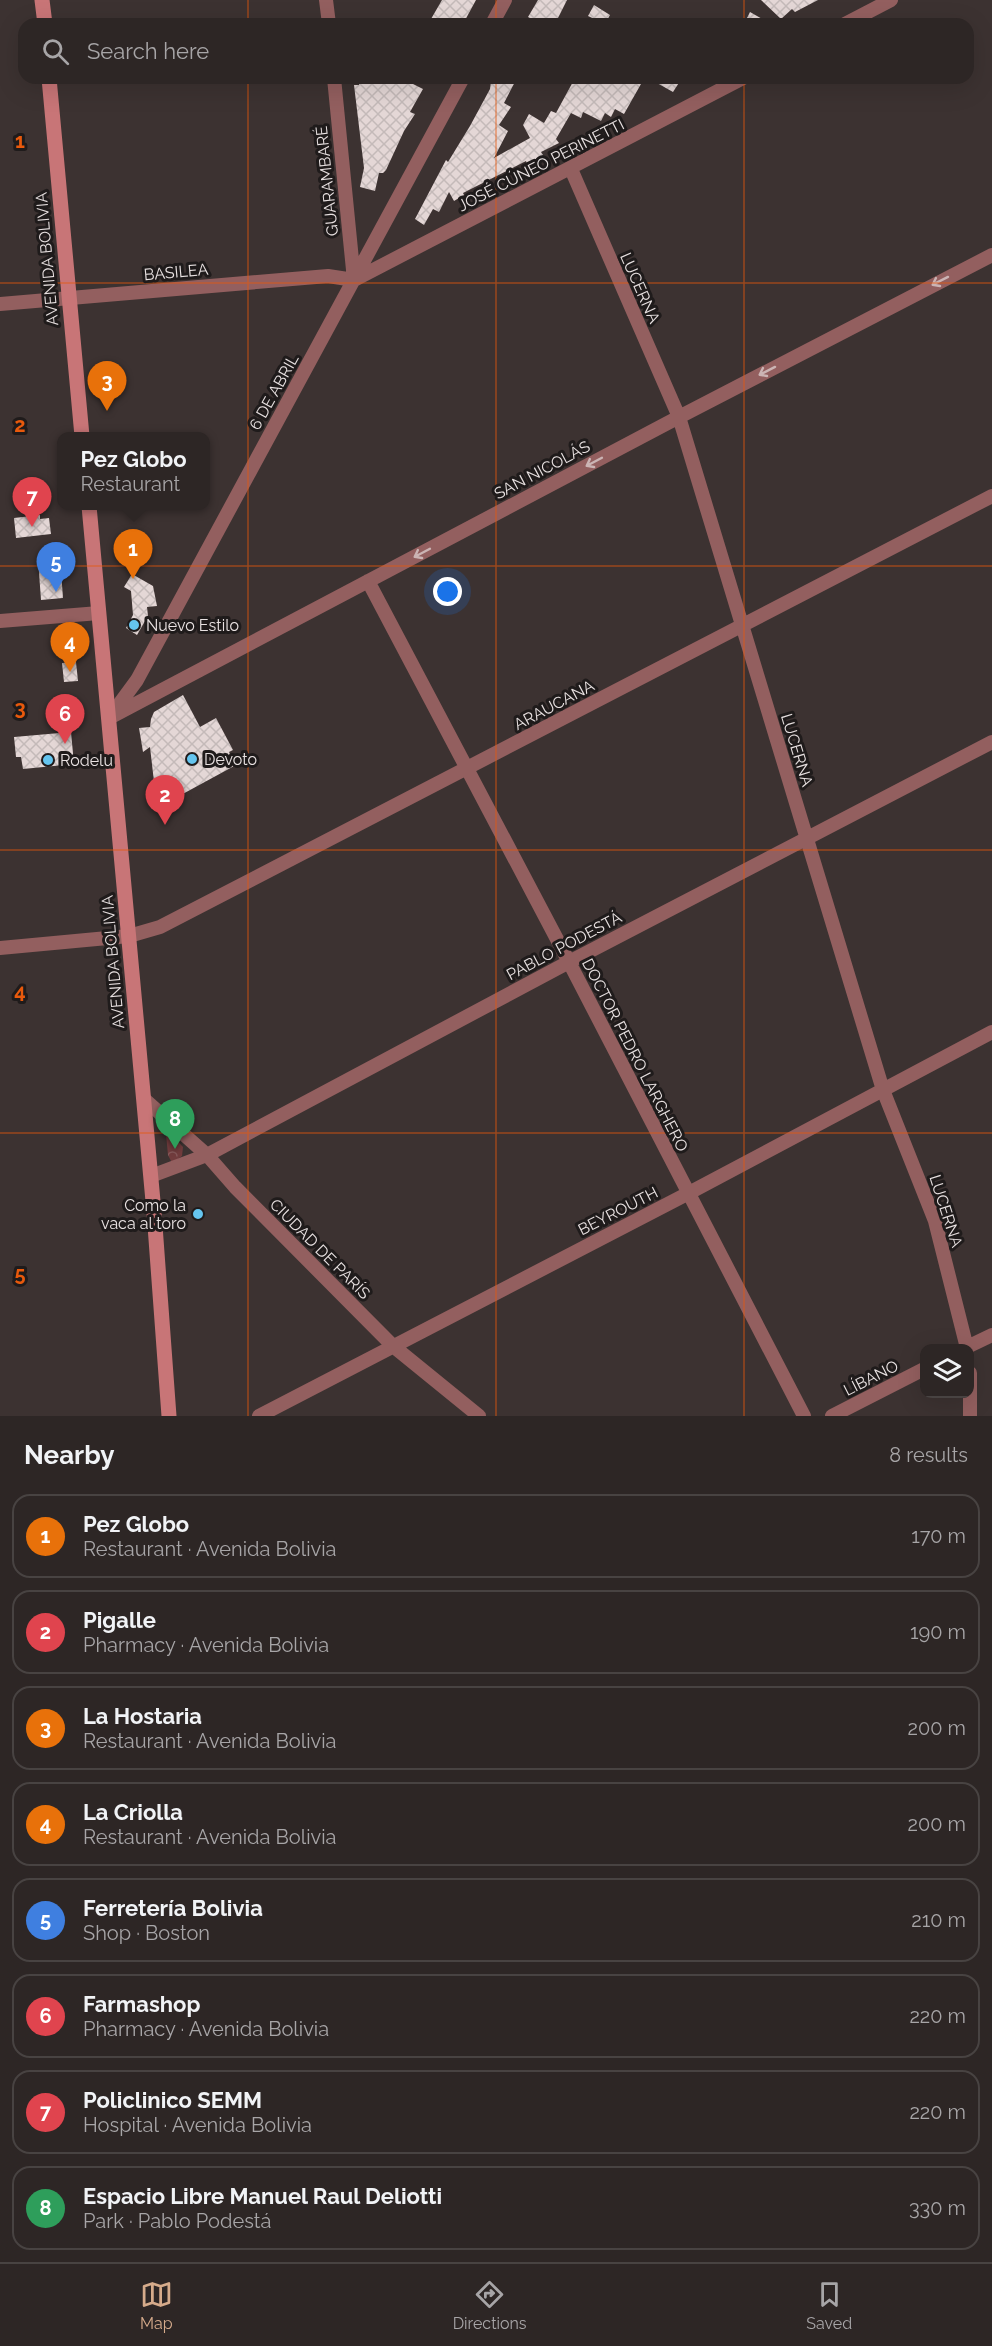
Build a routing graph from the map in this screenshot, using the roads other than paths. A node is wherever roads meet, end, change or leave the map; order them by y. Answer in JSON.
{"nodes":[{"id":1,"x":42,"y":0,"type":"edge"},
{"id":2,"x":326,"y":0,"type":"edge"},
{"id":3,"x":505,"y":0,"type":"edge"},
{"id":4,"x":891,"y":0,"type":"edge"},
{"id":5,"x":44,"y":18,"type":"edge"},
{"id":6,"x":328,"y":18,"type":"edge"},
{"id":7,"x":495,"y":18,"type":"edge"},
{"id":8,"x":856,"y":18,"type":"edge"},
{"id":9,"x":50,"y":84,"type":"edge"},
{"id":10,"x":335,"y":84,"type":"edge"},
{"id":11,"x":460,"y":84,"type":"edge"},
{"id":12,"x":732,"y":84,"type":"edge"},
{"id":13,"x":571,"y":170,"type":"junction"},
{"id":14,"x":992,"y":255,"type":"edge"},
{"id":15,"x":354,"y":280,"type":"junction"},
{"id":16,"x":69,"y":297,"type":"junction"},
{"id":17,"x":0,"y":304,"type":"edge"},
{"id":18,"x":678,"y":417,"type":"junction"},
{"id":19,"x":82,"y":432,"type":"edge"},
{"id":20,"x":992,"y":496,"type":"edge"},
{"id":21,"x":89,"y":510,"type":"edge"},
{"id":22,"x":368,"y":581,"type":"junction"},
{"id":23,"x":99,"y":613,"type":"junction"},
{"id":24,"x":0,"y":621,"type":"edge"},
{"id":25,"x":742,"y":626,"type":"junction"},
{"id":26,"x":109,"y":718,"type":"junction"},
{"id":27,"x":992,"y":742,"type":"edge"},
{"id":28,"x":468,"y":770,"type":"junction"},
{"id":29,"x":807,"y":838,"type":"junction"},
{"id":30,"x":129,"y":936,"type":"junction"},
{"id":31,"x":0,"y":948,"type":"edge"},
{"id":32,"x":569,"y":962,"type":"junction"},
{"id":33,"x":992,"y":1032,"type":"edge"},
{"id":34,"x":883,"y":1090,"type":"junction"},
{"id":35,"x":144,"y":1100,"type":"junction"},
{"id":36,"x":207,"y":1155,"type":"junction"},
{"id":37,"x":151,"y":1176,"type":"junction"},
{"id":38,"x":687,"y":1194,"type":"junction"},
{"id":39,"x":992,"y":1335,"type":"edge"},
{"id":40,"x":965,"y":1344,"type":"edge"},
{"id":41,"x":974,"y":1344,"type":"edge"},
{"id":42,"x":393,"y":1347,"type":"junction"},
{"id":43,"x":920,"y":1371,"type":"edge"},
{"id":44,"x":970,"y":1398,"type":"edge"},
{"id":45,"x":170,"y":1416,"type":"edge"},
{"id":46,"x":259,"y":1416,"type":"edge"},
{"id":47,"x":479,"y":1416,"type":"edge"},
{"id":48,"x":804,"y":1416,"type":"edge"},
{"id":49,"x":832,"y":1416,"type":"edge"},
{"id":50,"x":970,"y":1416,"type":"edge"}],
"edges":[{"from":1,"to":5,"type":"street"},
{"from":2,"to":6,"type":"street"},
{"from":3,"to":7,"type":"street"},
{"from":4,"to":8,"type":"street"},
{"from":9,"to":16,"type":"street","name":"AVENIDA BOLIVIA"},
{"from":10,"to":15,"type":"street","name":"GUARAMBARÉ"},
{"from":11,"to":15,"type":"street","name":"6 DE ABRIL"},
{"from":12,"to":13,"type":"street","name":"JOSÉ CÚNEO PERINETTI"},
{"from":13,"to":15,"type":"street","name":"JOSÉ CÚNEO PERINETTI"},
{"from":13,"to":18,"type":"street","name":"LUCERNA"},
{"from":14,"to":18,"type":"street","name":"SAN NICOLÁS","one_way":true},
{"from":15,"to":16,"type":"street","name":"BASILEA"},
{"from":15,"to":26,"type":"street","name":"6 DE ABRIL"},
{"from":16,"to":17,"type":"street","name":"BASILEA"},
{"from":16,"to":19,"type":"street","name":"AVENIDA BOLIVIA"},
{"from":18,"to":22,"type":"street","name":"SAN NICOLÁS","one_way":true},
{"from":18,"to":25,"type":"street","name":"LUCERNA"},
{"from":20,"to":25,"type":"street","name":"ARAUCANA"},
{"from":21,"to":23,"type":"street","name":"AVENIDA BOLIVIA"},
{"from":22,"to":26,"type":"street","name":"SAN NICOLÁS"},
{"from":22,"to":28,"type":"street","name":"DOCTOR PEDRO LARGHERO"},
{"from":23,"to":24,"type":"street"},
{"from":23,"to":26,"type":"street","name":"AVENIDA BOLIVIA"},
{"from":25,"to":28,"type":"street","name":"ARAUCANA"},
{"from":25,"to":29,"type":"street","name":"LUCERNA"},
{"from":26,"to":30,"type":"street","name":"AVENIDA BOLIVIA"},
{"from":27,"to":29,"type":"street","name":"PABLO PODESTÁ"},
{"from":28,"to":30,"type":"street","name":"ARAUCANA"},
{"from":28,"to":32,"type":"street","name":"DOCTOR PEDRO LARGHERO"},
{"from":29,"to":32,"type":"street","name":"PABLO PODESTÁ"},
{"from":29,"to":34,"type":"street","name":"LUCERNA"},
{"from":30,"to":31,"type":"street","name":"ARAUCANA"},
{"from":30,"to":35,"type":"street","name":"AVENIDA BOLIVIA"},
{"from":32,"to":36,"type":"street","name":"PABLO PODESTÁ"},
{"from":32,"to":38,"type":"street","name":"DOCTOR PEDRO LARGHERO"},
{"from":33,"to":34,"type":"street","name":"BEYROUTH"},
{"from":34,"to":38,"type":"street","name":"BEYROUTH"},
{"from":34,"to":40,"type":"street","name":"LUCERNA"},
{"from":35,"to":36,"type":"street","name":"CIUDAD DE PARÍS"},
{"from":35,"to":37,"type":"street","name":"AVENIDA BOLIVIA"},
{"from":36,"to":37,"type":"street","name":"PABLO PODESTÁ"},
{"from":36,"to":42,"type":"street","name":"CIUDAD DE PARÍS"},
{"from":37,"to":45,"type":"street","name":"AVENIDA BOLIVIA"},
{"from":38,"to":42,"type":"street","name":"BEYROUTH"},
{"from":38,"to":48,"type":"street","name":"DOCTOR PEDRO LARGHERO"},
{"from":39,"to":41,"type":"street"},
{"from":42,"to":46,"type":"street","name":"BEYROUTH"},
{"from":42,"to":47,"type":"street","name":"CIUDAD DE PARÍS"},
{"from":43,"to":49,"type":"street","name":"LÍBANO"},
{"from":44,"to":50,"type":"street"}]}
